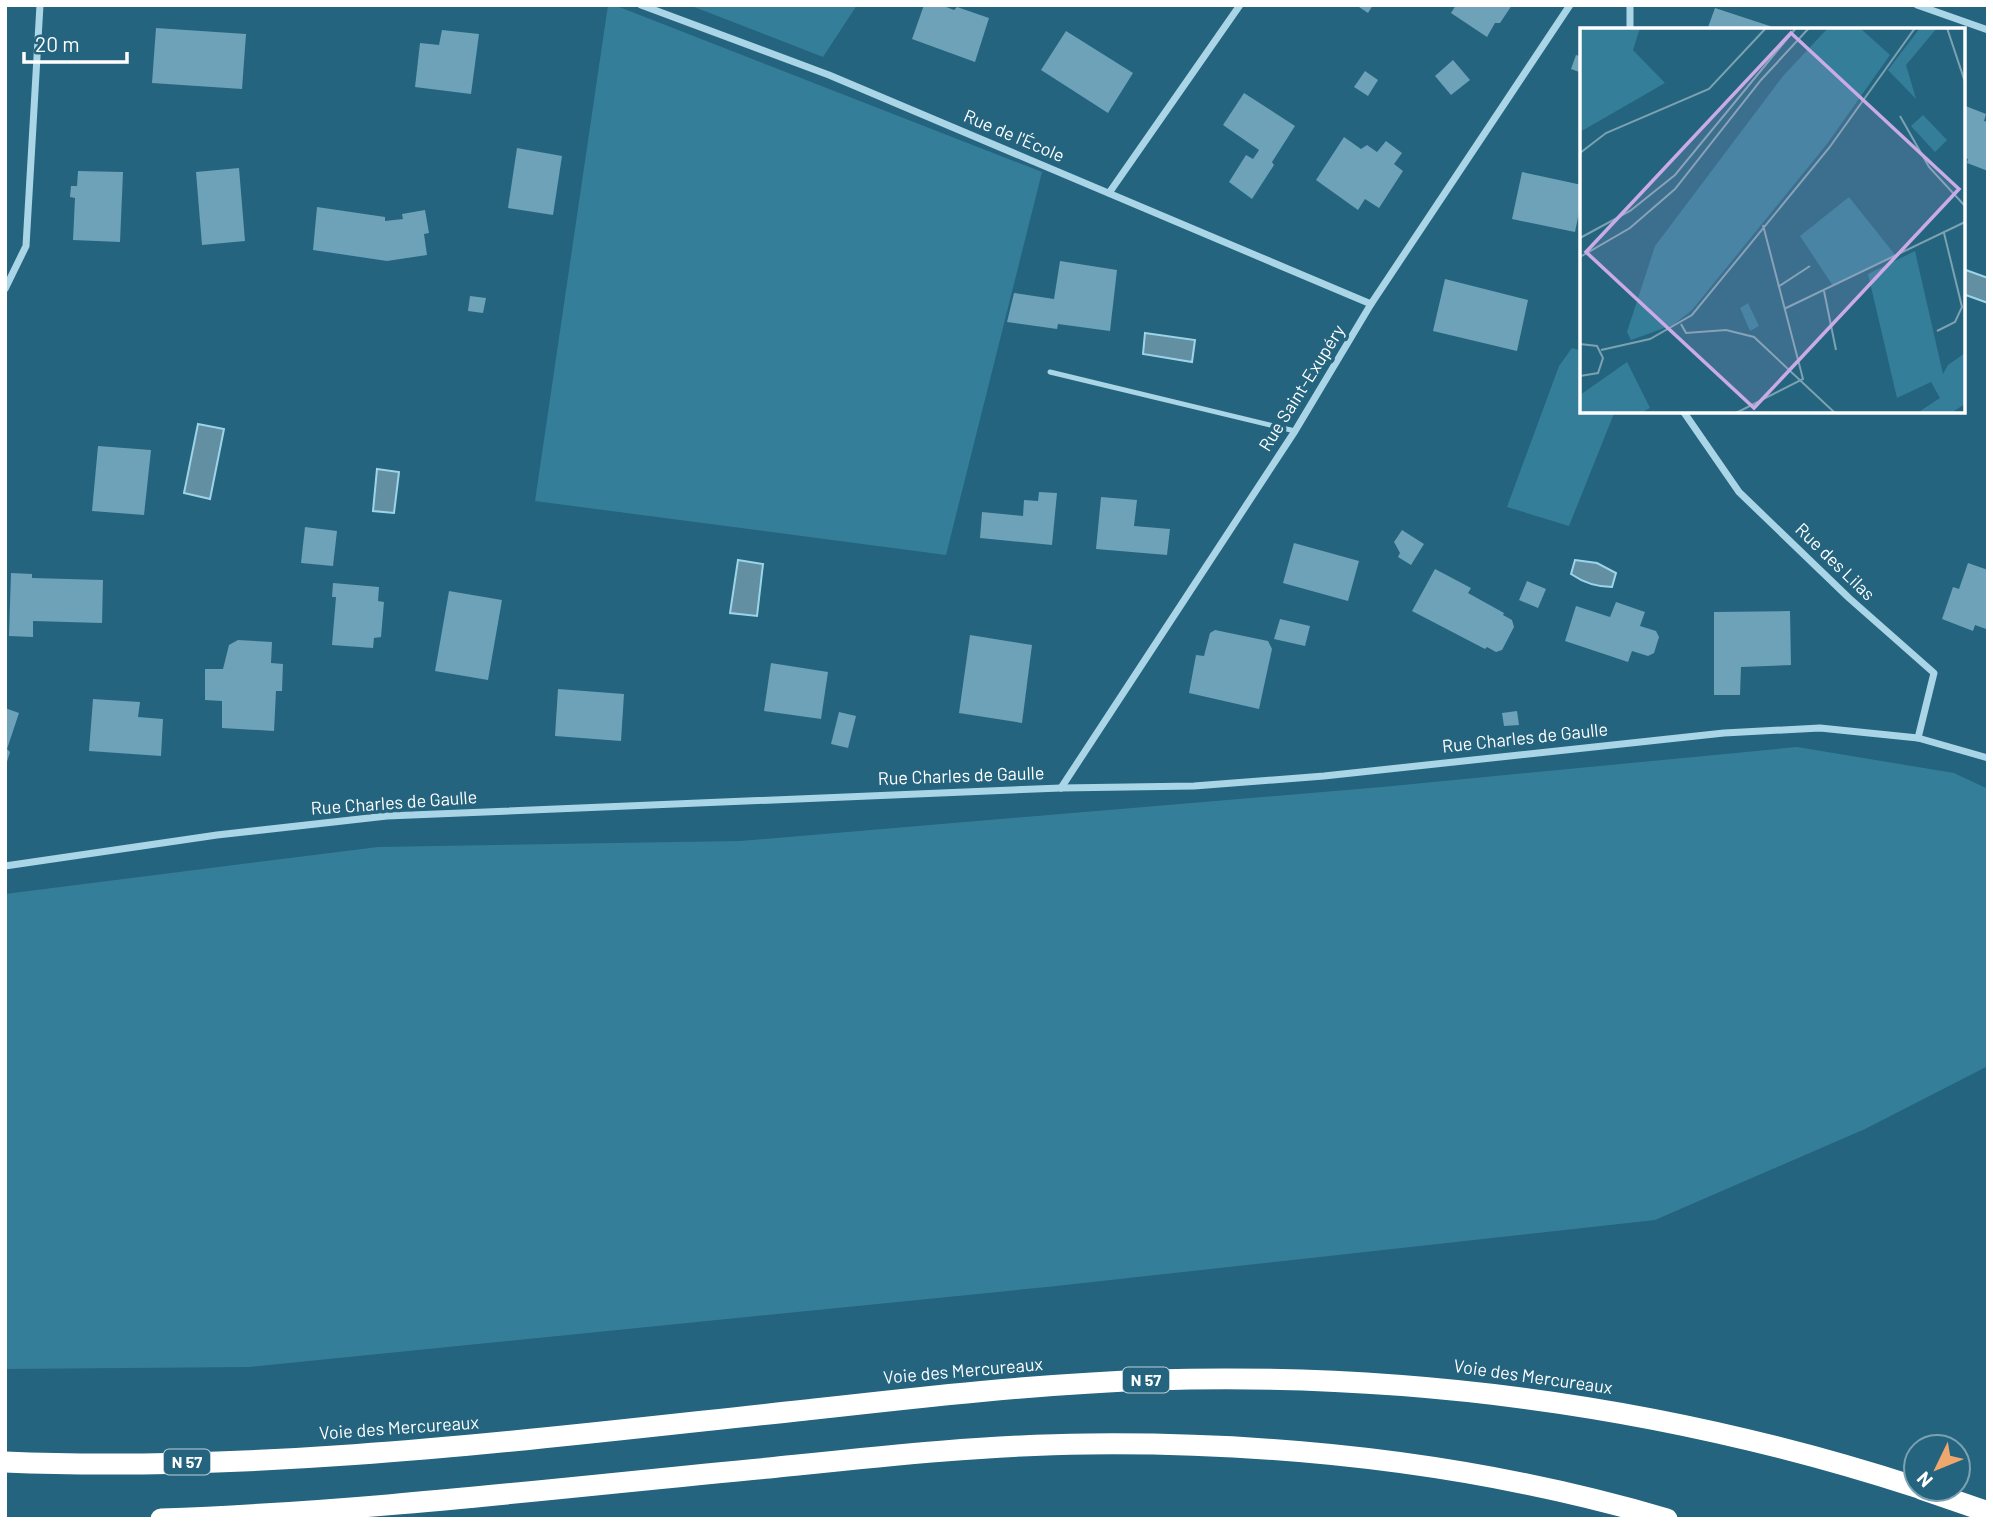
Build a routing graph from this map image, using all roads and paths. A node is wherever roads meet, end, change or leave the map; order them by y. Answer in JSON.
{"nodes":[{"id":1,"x":40,"y":5,"type":"edge"},
{"id":2,"x":640,"y":5,"type":"edge"},
{"id":3,"x":1240,"y":5,"type":"edge"},
{"id":4,"x":1570,"y":5,"type":"edge"},
{"id":5,"x":1630,"y":5,"type":"edge"},
{"id":6,"x":1923,"y":6,"type":"edge"},
{"id":7,"x":1630,"y":28,"type":"edge"},
{"id":8,"x":1988,"y":30,"type":"edge"},
{"id":9,"x":1109,"y":193,"type":"junction"},
{"id":10,"x":5,"y":289,"type":"edge"},
{"id":11,"x":1371,"y":304,"type":"junction"},
{"id":12,"x":1050,"y":372,"type":"dead end"},
{"id":13,"x":1684,"y":413,"type":"edge"},
{"id":14,"x":1295,"y":431,"type":"junction"},
{"id":15,"x":1918,"y":738,"type":"junction"},
{"id":16,"x":1988,"y":758,"type":"edge"},
{"id":17,"x":1061,"y":788,"type":"junction"},
{"id":18,"x":5,"y":866,"type":"edge"},
{"id":19,"x":5,"y":1462,"type":"edge"},
{"id":20,"x":1902,"y":1483,"type":"edge"},
{"id":21,"x":1962,"y":1503,"type":"edge"},
{"id":22,"x":1988,"y":1512,"type":"edge"},
{"id":23,"x":161,"y":1519,"type":"edge"},
{"id":24,"x":1667,"y":1519,"type":"edge"}],
"edges":[{"from":1,"to":10,"type":"street"},
{"from":2,"to":9,"type":"street","name":"Rue de l'École"},
{"from":3,"to":9,"type":"street"},
{"from":4,"to":11,"type":"street","name":"Rue Saint-Exupéry"},
{"from":5,"to":7,"type":"street"},
{"from":6,"to":8,"type":"street"},
{"from":9,"to":11,"type":"street","name":"Rue de l'École"},
{"from":11,"to":14,"type":"street","name":"Rue Saint-Exupéry"},
{"from":12,"to":14,"type":"lane"},
{"from":13,"to":15,"type":"street","name":"Rue des Lilas"},
{"from":14,"to":17,"type":"street","name":"Rue Saint-Exupéry"},
{"from":15,"to":16,"type":"street","name":"Rue Charles de Gaulle"},
{"from":15,"to":17,"type":"street","name":"Rue Charles de Gaulle"},
{"from":17,"to":18,"type":"street","name":"Rue Charles de Gaulle"},
{"from":19,"to":20,"type":"highway","name":"Voie des Mercureaux","number":"N 57"},
{"from":21,"to":22,"type":"highway"},
{"from":23,"to":24,"type":"highway"}]}
